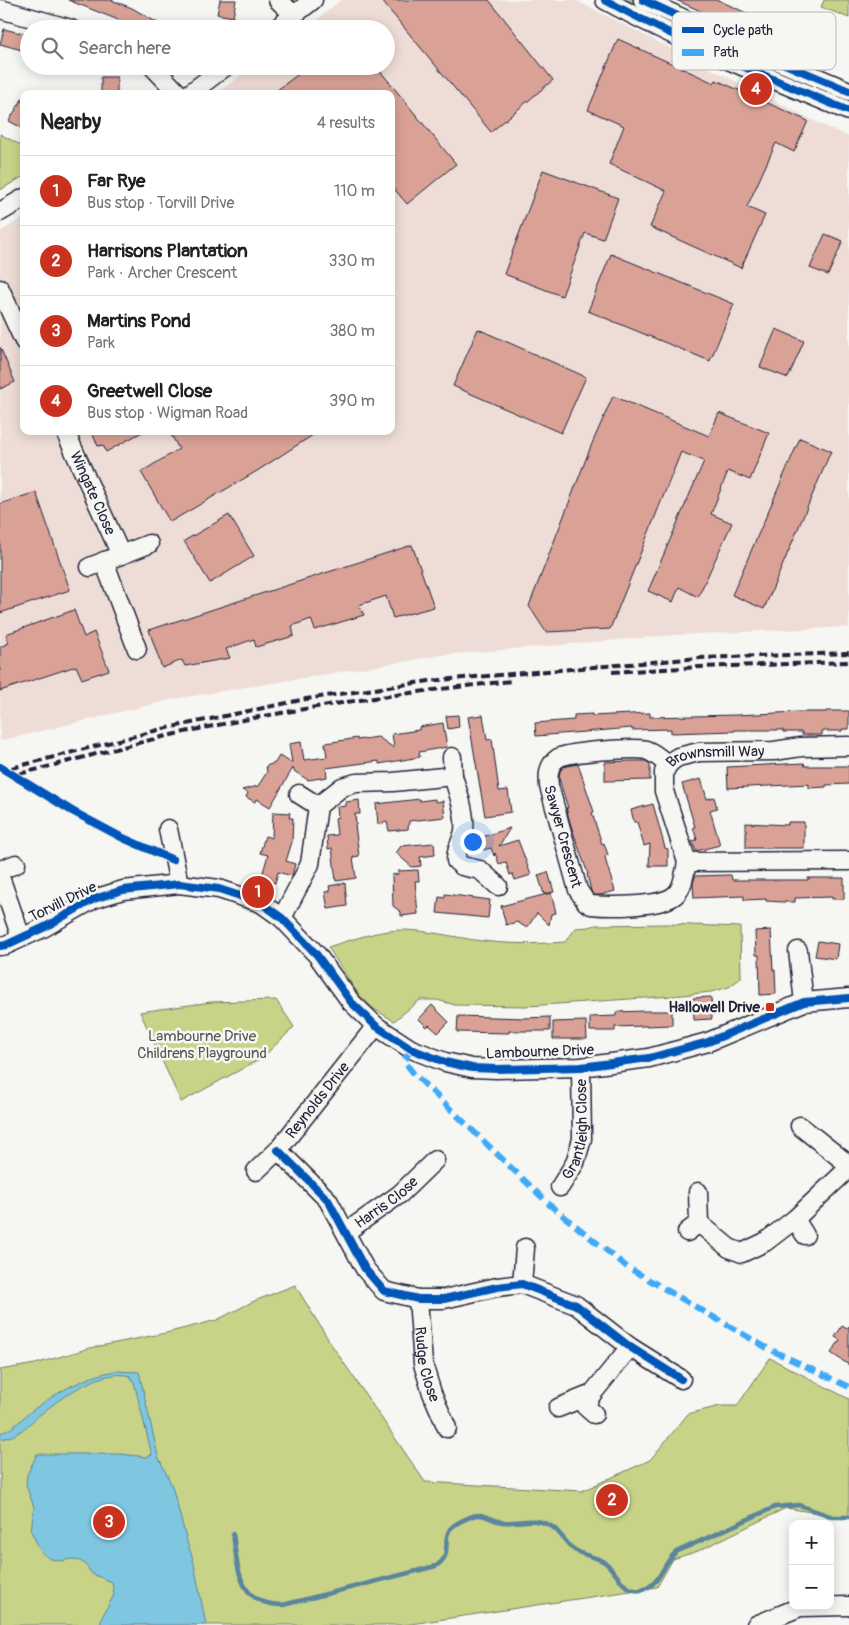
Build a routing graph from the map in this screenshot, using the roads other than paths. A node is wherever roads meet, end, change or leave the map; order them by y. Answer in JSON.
{"nodes":[{"id":1,"x":278,"y":0,"type":"edge"},
{"id":2,"x":313,"y":0,"type":"edge"},
{"id":3,"x":605,"y":0,"type":"edge"},
{"id":4,"x":644,"y":0,"type":"edge"},
{"id":5,"x":0,"y":8,"type":"edge"},
{"id":6,"x":672,"y":13,"type":"edge"},
{"id":7,"x":294,"y":15,"type":"junction"},
{"id":8,"x":41,"y":20,"type":"edge"},
{"id":9,"x":288,"y":20,"type":"edge"},
{"id":10,"x":672,"y":33,"type":"edge"},
{"id":11,"x":752,"y":70,"type":"edge"},
{"id":12,"x":799,"y":70,"type":"edge"},
{"id":13,"x":160,"y":75,"type":"edge"},
{"id":14,"x":214,"y":75,"type":"edge"},
{"id":15,"x":174,"y":90,"type":"edge"},
{"id":16,"x":194,"y":90,"type":"edge"},
{"id":17,"x":849,"y":91,"type":"edge"},
{"id":18,"x":849,"y":112,"type":"edge"},
{"id":19,"x":20,"y":200,"type":"edge"},
{"id":20,"x":0,"y":212,"type":"edge"},
{"id":21,"x":0,"y":289,"type":"edge"},
{"id":22,"x":20,"y":332,"type":"edge"},
{"id":23,"x":66,"y":435,"type":"edge"},
{"id":24,"x":149,"y":544,"type":"dead end"},
{"id":25,"x":105,"y":561,"type":"junction"},
{"id":26,"x":137,"y":649,"type":"dead end"},
{"id":27,"x":849,"y":746,"type":"edge"},
{"id":28,"x":452,"y":757,"type":"dead end"},
{"id":29,"x":668,"y":765,"type":"junction"},
{"id":30,"x":453,"y":776,"type":"junction"},
{"id":31,"x":299,"y":794,"type":"dead end"},
{"id":32,"x":318,"y":806,"type":"junction"},
{"id":33,"x":168,"y":829,"type":"dead end"},
{"id":34,"x":849,"y":861,"type":"edge"},
{"id":35,"x":687,"y":862,"type":"junction"},
{"id":36,"x":0,"y":877,"type":"edge"},
{"id":37,"x":179,"y":884,"type":"junction"},
{"id":38,"x":498,"y":886,"type":"dead end"},
{"id":39,"x":282,"y":918,"type":"junction"},
{"id":40,"x":21,"y":938,"type":"junction"},
{"id":41,"x":0,"y":946,"type":"edge"},
{"id":42,"x":798,"y":951,"type":"dead end"},
{"id":43,"x":849,"y":998,"type":"edge"},
{"id":44,"x":804,"y":1002,"type":"junction"},
{"id":45,"x":376,"y":1026,"type":"junction"},
{"id":46,"x":582,"y":1067,"type":"junction"},
{"id":47,"x":800,"y":1126,"type":"dead end"},
{"id":48,"x":278,"y":1150,"type":"junction"},
{"id":49,"x":849,"y":1167,"type":"edge"},
{"id":50,"x":431,"y":1170,"type":"dead end"},
{"id":51,"x":256,"y":1171,"type":"dead end"},
{"id":52,"x":560,"y":1187,"type":"dead end"},
{"id":53,"x":698,"y":1192,"type":"dead end"},
{"id":54,"x":795,"y":1219,"type":"junction"},
{"id":55,"x":346,"y":1232,"type":"junction"},
{"id":56,"x":805,"y":1235,"type":"dead end"},
{"id":57,"x":525,"y":1248,"type":"dead end"},
{"id":58,"x":522,"y":1284,"type":"junction"},
{"id":59,"x":418,"y":1299,"type":"junction"},
{"id":60,"x":630,"y":1348,"type":"junction"},
{"id":61,"x":677,"y":1370,"type":"dead end"},
{"id":62,"x":592,"y":1394,"type":"junction"},
{"id":63,"x":558,"y":1408,"type":"dead end"},
{"id":64,"x":594,"y":1414,"type":"dead end"},
{"id":65,"x":447,"y":1428,"type":"dead end"},
{"id":66,"x":849,"y":1606,"type":"edge"},
{"id":67,"x":756,"y":1625,"type":"edge"}],
"edges":[{"from":1,"to":7,"type":"street"},
{"from":2,"to":7,"type":"street"},
{"from":3,"to":10,"type":"street"},
{"from":4,"to":6,"type":"street"},
{"from":5,"to":8,"type":"street"},
{"from":7,"to":9,"type":"street"},
{"from":11,"to":18,"type":"street"},
{"from":12,"to":17,"type":"street"},
{"from":13,"to":15,"type":"street"},
{"from":14,"to":16,"type":"street"},
{"from":19,"to":20,"type":"street"},
{"from":21,"to":22,"type":"street"},
{"from":23,"to":25,"type":"street","name":"Wingate Close"},
{"from":24,"to":25,"type":"street"},
{"from":25,"to":26,"type":"street","name":"Wingate Close"},
{"from":27,"to":29,"type":"street","name":"Brownsmill Way"},
{"from":28,"to":30,"type":"street"},
{"from":29,"to":35,"type":"street","name":"Brownsmill Way"},
{"from":29,"to":35,"type":"street","name":"Sawyer Crescent"},
{"from":30,"to":32,"type":"street"},
{"from":30,"to":38,"type":"street"},
{"from":31,"to":32,"type":"street"},
{"from":32,"to":39,"type":"street"},
{"from":33,"to":37,"type":"street"},
{"from":34,"to":35,"type":"street"},
{"from":36,"to":40,"type":"street"},
{"from":37,"to":39,"type":"street","name":"Torvill Drive"},
{"from":37,"to":40,"type":"street","name":"Torvill Drive"},
{"from":39,"to":45,"type":"street","name":"Lambourne Drive"},
{"from":40,"to":41,"type":"street","name":"Torvill Drive"},
{"from":42,"to":44,"type":"street"},
{"from":43,"to":44,"type":"street","name":"Lambourne Drive"},
{"from":44,"to":46,"type":"street","name":"Lambourne Drive"},
{"from":45,"to":46,"type":"street","name":"Lambourne Drive"},
{"from":45,"to":48,"type":"street","name":"Reynolds Drive"},
{"from":46,"to":52,"type":"street","name":"Grantleigh Close"},
{"from":47,"to":49,"type":"street"},
{"from":48,"to":51,"type":"street","name":"Reynolds Drive"},
{"from":48,"to":55,"type":"street"},
{"from":49,"to":54,"type":"street"},
{"from":50,"to":55,"type":"street","name":"Harris Close"},
{"from":53,"to":54,"type":"street"},
{"from":54,"to":56,"type":"street"},
{"from":55,"to":59,"type":"street"},
{"from":57,"to":58,"type":"street"},
{"from":58,"to":59,"type":"street"},
{"from":58,"to":60,"type":"street"},
{"from":59,"to":65,"type":"street","name":"Rudge Close"},
{"from":60,"to":61,"type":"street"},
{"from":60,"to":62,"type":"street"},
{"from":62,"to":63,"type":"street"},
{"from":62,"to":64,"type":"street"},
{"from":66,"to":67,"type":"street"}]}
